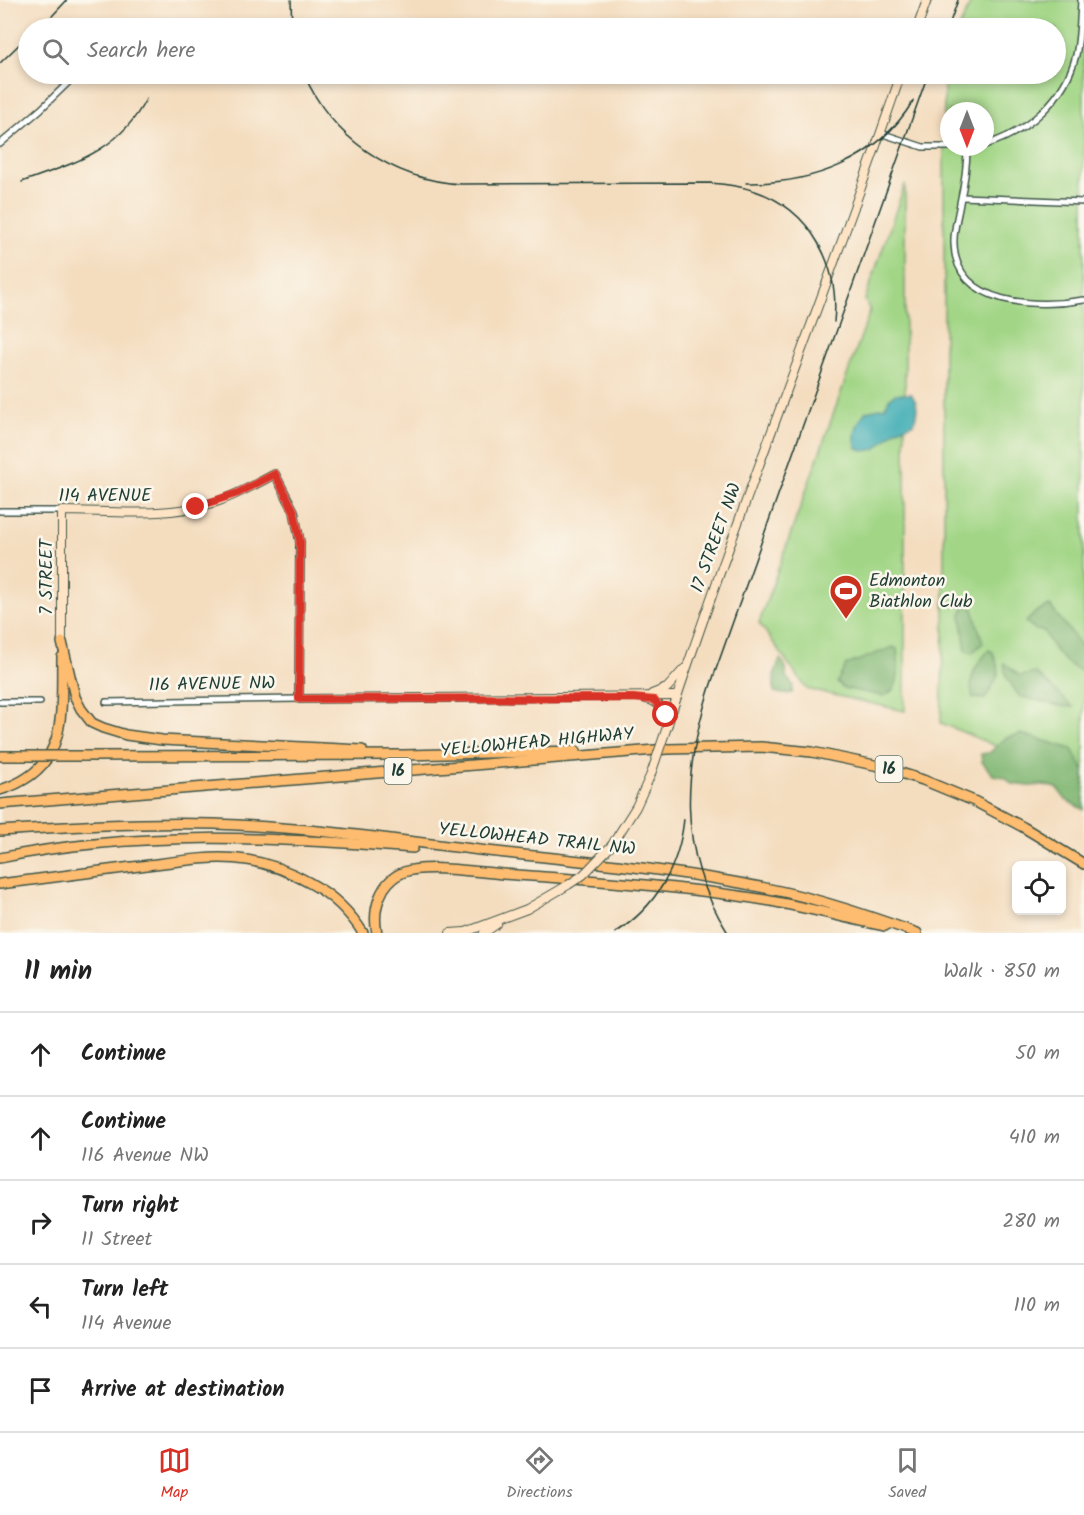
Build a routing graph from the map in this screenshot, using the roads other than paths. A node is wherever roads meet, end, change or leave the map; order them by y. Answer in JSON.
{"nodes":[{"id":1,"x":1081,"y":0,"type":"edge"},
{"id":2,"x":926,"y":2,"type":"edge"},
{"id":3,"x":920,"y":18,"type":"edge"},
{"id":4,"x":1066,"y":82,"type":"edge"},
{"id":5,"x":67,"y":84,"type":"edge"},
{"id":6,"x":898,"y":84,"type":"edge"},
{"id":7,"x":1065,"y":84,"type":"edge"},
{"id":8,"x":880,"y":133,"type":"junction"},
{"id":9,"x":994,"y":141,"type":"edge"},
{"id":10,"x":0,"y":144,"type":"edge"},
{"id":11,"x":940,"y":147,"type":"edge"},
{"id":12,"x":966,"y":156,"type":"edge"},
{"id":13,"x":962,"y":197,"type":"junction"},
{"id":14,"x":1084,"y":202,"type":"edge"},
{"id":15,"x":1084,"y":300,"type":"edge"},
{"id":16,"x":0,"y":511,"type":"edge"},
{"id":17,"x":62,"y":511,"type":"junction"},
{"id":18,"x":62,"y":642,"type":"junction"},
{"id":19,"x":689,"y":663,"type":"junction"},
{"id":20,"x":677,"y":696,"type":"junction"},
{"id":21,"x":633,"y":698,"type":"junction"},
{"id":22,"x":299,"y":699,"type":"junction"},
{"id":23,"x":0,"y":702,"type":"edge"},
{"id":24,"x":40,"y":702,"type":"dead end"},
{"id":25,"x":106,"y":702,"type":"dead end"},
{"id":26,"x":668,"y":724,"type":"junction"},
{"id":27,"x":647,"y":751,"type":"junction"},
{"id":28,"x":404,"y":755,"type":"junction"},
{"id":29,"x":0,"y":756,"type":"edge"},
{"id":30,"x":0,"y":790,"type":"edge"},
{"id":31,"x":0,"y":804,"type":"edge"},
{"id":32,"x":0,"y":831,"type":"edge"},
{"id":33,"x":478,"y":849,"type":"junction"},
{"id":34,"x":0,"y":858,"type":"edge"},
{"id":35,"x":1084,"y":864,"type":"edge"},
{"id":36,"x":0,"y":884,"type":"edge"},
{"id":37,"x":508,"y":917,"type":"junction"},
{"id":38,"x":464,"y":932,"type":"edge"},
{"id":39,"x":363,"y":933,"type":"edge"},
{"id":40,"x":377,"y":933,"type":"edge"},
{"id":41,"x":450,"y":933,"type":"edge"},
{"id":42,"x":484,"y":933,"type":"edge"},
{"id":43,"x":917,"y":933,"type":"edge"}],
"edges":[{"from":1,"to":4,"type":"street"},
{"from":2,"to":3,"type":"main road"},
{"from":5,"to":10,"type":"street"},
{"from":6,"to":8,"type":"main road","name":"17 STREET NW"},
{"from":7,"to":9,"type":"street"},
{"from":8,"to":11,"type":"street"},
{"from":8,"to":19,"type":"main road","name":"17 STREET NW"},
{"from":12,"to":13,"type":"street"},
{"from":13,"to":14,"type":"street"},
{"from":13,"to":15,"type":"street"},
{"from":16,"to":17,"type":"street","name":"114 AVENUE"},
{"from":17,"to":18,"type":"main road","name":"7 STREET"},
{"from":17,"to":22,"type":"main road","name":"114 AVENUE"},
{"from":18,"to":28,"type":"highway"},
{"from":18,"to":30,"type":"highway"},
{"from":19,"to":20,"type":"main road","name":"17 STREET NW"},
{"from":19,"to":21,"type":"main road"},
{"from":20,"to":21,"type":"main road","name":"116 AVENUE NW"},
{"from":20,"to":26,"type":"main road","name":"17 STREET NW"},
{"from":21,"to":22,"type":"main road","name":"116 AVENUE NW"},
{"from":21,"to":26,"type":"main road"},
{"from":22,"to":25,"type":"street","name":"116 AVENUE NW"},
{"from":23,"to":24,"type":"street"},
{"from":26,"to":37,"type":"main road","name":"17 STREET NW","bridge":true},
{"from":27,"to":28,"type":"highway"},
{"from":27,"to":31,"type":"highway","name":"YELLOWHEAD HIGHWAY","number":"16"},
{"from":27,"to":35,"type":"highway","name":"YELLOWHEAD HIGHWAY","number":"16"},
{"from":28,"to":29,"type":"highway","bridge":true},
{"from":32,"to":33,"type":"highway","name":"YELLOWHEAD TRAIL NW"},
{"from":33,"to":34,"type":"highway"},
{"from":33,"to":43,"type":"highway","name":"YELLOWHEAD TRAIL NW"},
{"from":36,"to":39,"type":"highway"},
{"from":37,"to":38,"type":"main road","name":"17 STREET NW"},
{"from":37,"to":42,"type":"main road"},
{"from":38,"to":41,"type":"main road","name":"17 STREET NW"},
{"from":40,"to":43,"type":"highway"}]}
